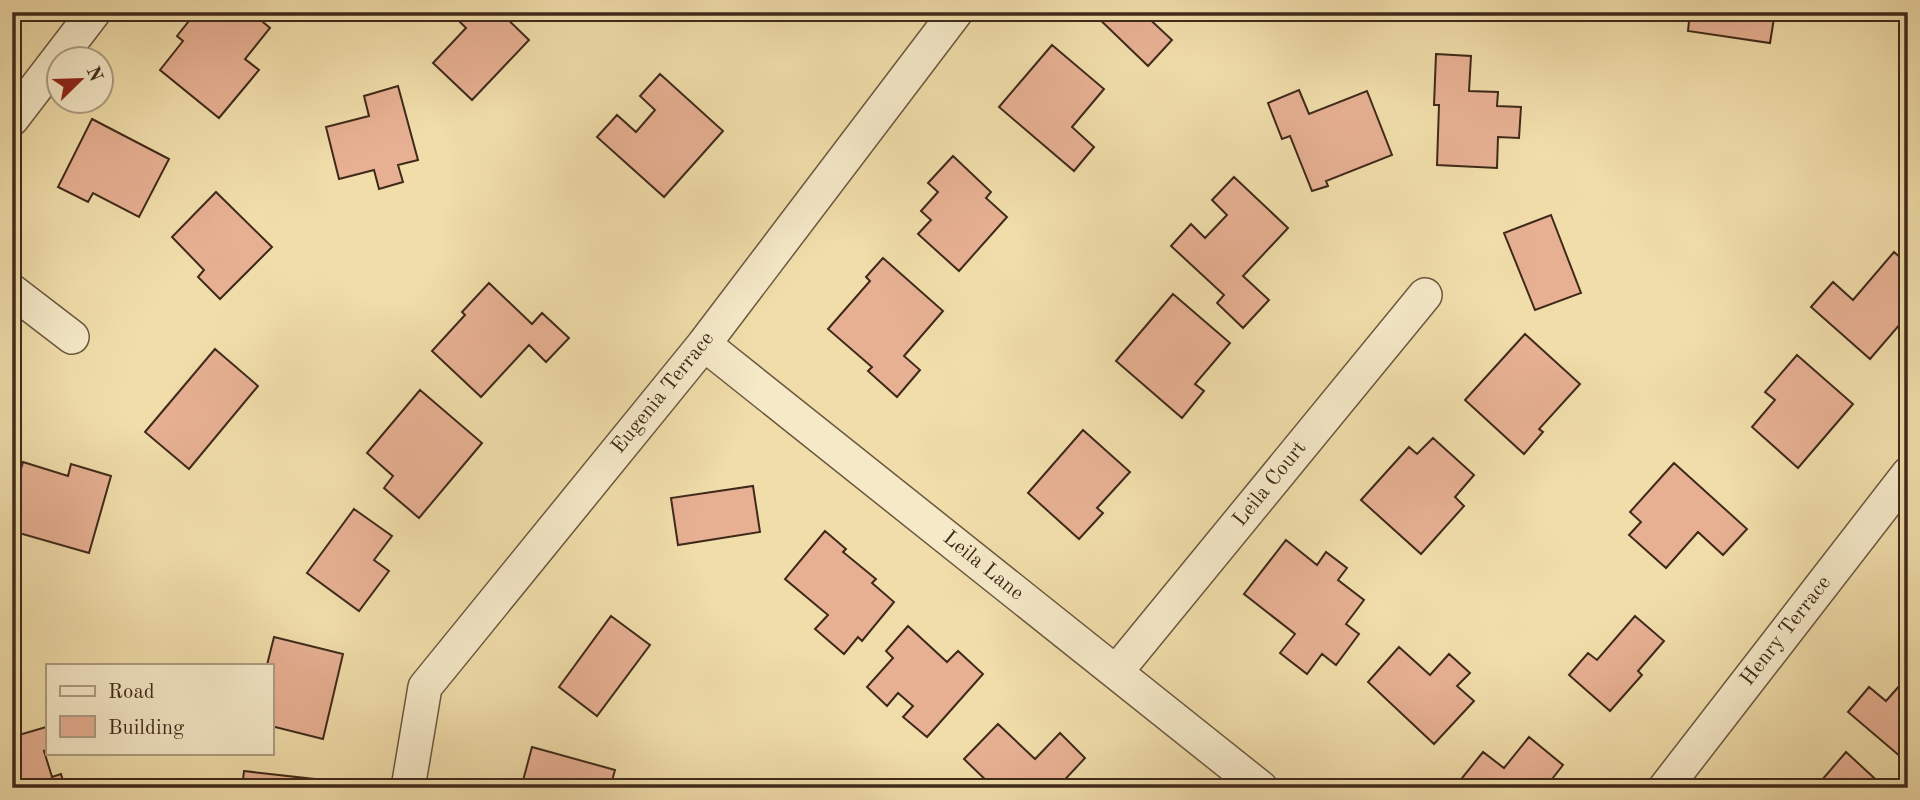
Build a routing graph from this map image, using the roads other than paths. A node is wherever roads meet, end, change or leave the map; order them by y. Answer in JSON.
{"nodes":[{"id":1,"x":94,"y":12,"type":"edge"},
{"id":2,"x":956,"y":12,"type":"edge"},
{"id":3,"x":12,"y":119,"type":"edge"},
{"id":4,"x":12,"y":291,"type":"edge"},
{"id":5,"x":1424,"y":295,"type":"dead end"},
{"id":6,"x":72,"y":337,"type":"dead end"},
{"id":7,"x":704,"y":344,"type":"junction"},
{"id":8,"x":1908,"y":474,"type":"edge"},
{"id":9,"x":1116,"y":672,"type":"junction"},
{"id":10,"x":408,"y":788,"type":"edge"},
{"id":11,"x":1261,"y":788,"type":"edge"},
{"id":12,"x":1665,"y":788,"type":"edge"}],
"edges":[{"from":1,"to":3,"type":"street"},
{"from":2,"to":7,"type":"street","name":"Eugenia Terrace"},
{"from":4,"to":6,"type":"street"},
{"from":5,"to":9,"type":"street","name":"Leila Court"},
{"from":7,"to":9,"type":"street","name":"Leila Lane"},
{"from":7,"to":10,"type":"street","name":"Eugenia Terrace"},
{"from":8,"to":12,"type":"street","name":"Henry Terrace"},
{"from":9,"to":11,"type":"street","name":"Leila Lane"}]}
